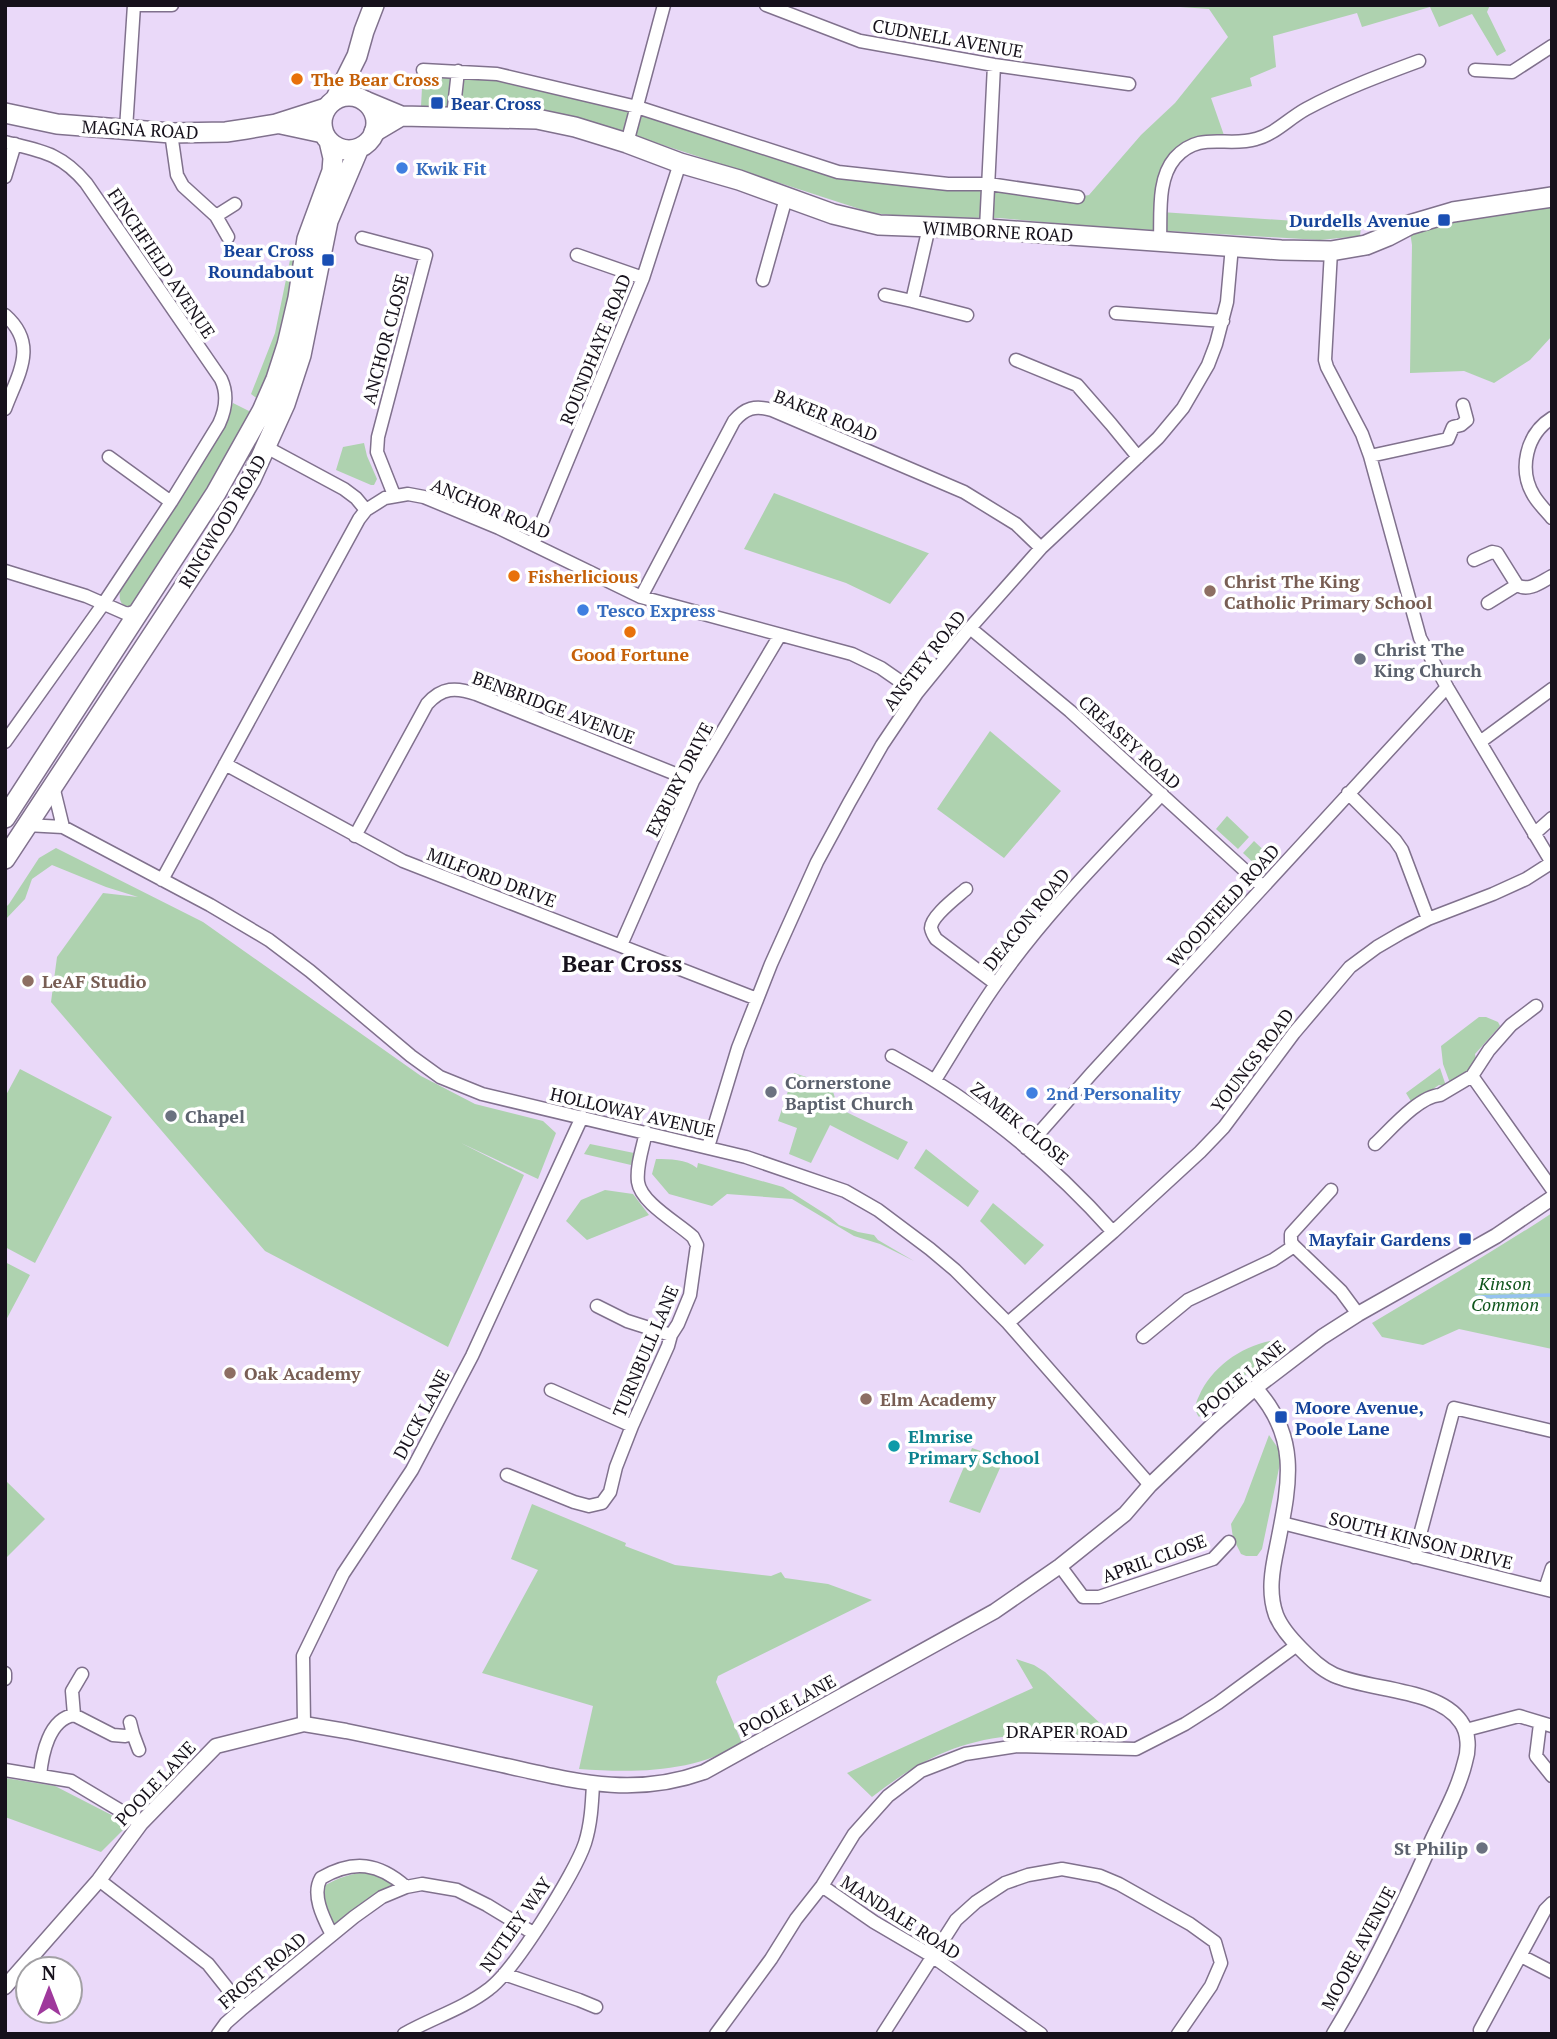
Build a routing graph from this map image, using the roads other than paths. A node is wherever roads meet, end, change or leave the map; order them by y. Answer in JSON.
{"nodes":[{"id":1,"x":172,"y":5,"type":"edge"},
{"id":2,"x":374,"y":5,"type":"edge"},
{"id":3,"x":664,"y":5,"type":"edge"},
{"id":4,"x":766,"y":5,"type":"edge"},
{"id":5,"x":1552,"y":46,"type":"edge"},
{"id":6,"x":357,"y":56,"type":"junction"},
{"id":7,"x":1419,"y":61,"type":"dead end"},
{"id":8,"x":994,"y":65,"type":"junction"},
{"id":9,"x":423,"y":70,"type":"dead end"},
{"id":10,"x":1475,"y":70,"type":"dead end"},
{"id":11,"x":458,"y":71,"type":"junction"},
{"id":12,"x":1129,"y":85,"type":"dead end"},
{"id":13,"x":362,"y":99,"type":"junction"},
{"id":14,"x":331,"y":103,"type":"junction"},
{"id":15,"x":637,"y":107,"type":"junction"},
{"id":16,"x":5,"y":113,"type":"edge"},
{"id":17,"x":401,"y":116,"type":"junction"},
{"id":18,"x":453,"y":116,"type":"junction"},
{"id":19,"x":276,"y":124,"type":"junction"},
{"id":20,"x":127,"y":129,"type":"junction"},
{"id":21,"x":374,"y":132,"type":"junction"},
{"id":22,"x":171,"y":133,"type":"junction"},
{"id":23,"x":326,"y":137,"type":"junction"},
{"id":24,"x":10,"y":143,"type":"edge"},
{"id":25,"x":627,"y":143,"type":"junction"},
{"id":26,"x":359,"y":148,"type":"junction"},
{"id":27,"x":680,"y":163,"type":"junction"},
{"id":28,"x":5,"y":177,"type":"edge"},
{"id":29,"x":989,"y":184,"type":"junction"},
{"id":30,"x":1078,"y":197,"type":"dead end"},
{"id":31,"x":1552,"y":197,"type":"edge"},
{"id":32,"x":786,"y":198,"type":"junction"},
{"id":33,"x":234,"y":204,"type":"dead end"},
{"id":34,"x":216,"y":216,"type":"junction"},
{"id":35,"x":929,"y":227,"type":"junction"},
{"id":36,"x":986,"y":229,"type":"junction"},
{"id":37,"x":228,"y":237,"type":"dead end"},
{"id":38,"x":362,"y":238,"type":"dead end"},
{"id":39,"x":1160,"y":240,"type":"junction"},
{"id":40,"x":1232,"y":246,"type":"junction"},
{"id":41,"x":1331,"y":251,"type":"junction"},
{"id":42,"x":577,"y":255,"type":"dead end"},
{"id":43,"x":643,"y":278,"type":"junction"},
{"id":44,"x":763,"y":280,"type":"dead end"},
{"id":45,"x":885,"y":295,"type":"dead end"},
{"id":46,"x":912,"y":301,"type":"junction"},
{"id":47,"x":1116,"y":313,"type":"dead end"},
{"id":48,"x":5,"y":315,"type":"edge"},
{"id":49,"x":967,"y":315,"type":"dead end"},
{"id":50,"x":1223,"y":321,"type":"junction"},
{"id":51,"x":1016,"y":360,"type":"dead end"},
{"id":52,"x":1463,"y":405,"type":"dead end"},
{"id":53,"x":5,"y":409,"type":"edge"},
{"id":54,"x":1552,"y":418,"type":"edge"},
{"id":55,"x":266,"y":447,"type":"junction"},
{"id":56,"x":1370,"y":456,"type":"junction"},
{"id":57,"x":1138,"y":457,"type":"junction"},
{"id":58,"x":117,"y":458,"type":"dead end"},
{"id":59,"x":394,"y":495,"type":"junction"},
{"id":60,"x":171,"y":502,"type":"junction"},
{"id":61,"x":366,"y":510,"type":"junction"},
{"id":62,"x":1552,"y":518,"type":"edge"},
{"id":63,"x":533,"y":544,"type":"junction"},
{"id":64,"x":1041,"y":548,"type":"junction"},
{"id":65,"x":1474,"y":560,"type":"dead end"},
{"id":66,"x":5,"y":571,"type":"edge"},
{"id":67,"x":1552,"y":576,"type":"edge"},
{"id":68,"x":1517,"y":585,"type":"junction"},
{"id":69,"x":641,"y":597,"type":"junction"},
{"id":70,"x":104,"y":603,"type":"junction"},
{"id":71,"x":1488,"y":603,"type":"dead end"},
{"id":72,"x":142,"y":609,"type":"junction"},
{"id":73,"x":119,"y":611,"type":"junction"},
{"id":74,"x":970,"y":628,"type":"junction"},
{"id":75,"x":123,"y":635,"type":"junction"},
{"id":76,"x":780,"y":635,"type":"junction"},
{"id":77,"x":1447,"y":687,"type":"junction"},
{"id":78,"x":1552,"y":689,"type":"edge"},
{"id":79,"x":917,"y":692,"type":"junction"},
{"id":80,"x":5,"y":742,"type":"edge"},
{"id":81,"x":1480,"y":742,"type":"junction"},
{"id":82,"x":225,"y":764,"type":"junction"},
{"id":83,"x":694,"y":780,"type":"junction"},
{"id":84,"x":53,"y":786,"type":"junction"},
{"id":85,"x":1348,"y":793,"type":"junction"},
{"id":86,"x":1162,"y":794,"type":"junction"},
{"id":87,"x":5,"y":818,"type":"edge"},
{"id":88,"x":1552,"y":818,"type":"edge"},
{"id":89,"x":26,"y":825,"type":"junction"},
{"id":90,"x":63,"y":827,"type":"junction"},
{"id":91,"x":1534,"y":834,"type":"junction"},
{"id":92,"x":355,"y":836,"type":"junction"},
{"id":93,"x":5,"y":859,"type":"edge"},
{"id":94,"x":1552,"y":863,"type":"edge"},
{"id":95,"x":162,"y":880,"type":"junction"},
{"id":96,"x":1263,"y":887,"type":"junction"},
{"id":97,"x":966,"y":889,"type":"dead end"},
{"id":98,"x":1428,"y":919,"type":"junction"},
{"id":99,"x":621,"y":945,"type":"junction"},
{"id":100,"x":996,"y":984,"type":"junction"},
{"id":101,"x":757,"y":999,"type":"junction"},
{"id":102,"x":1536,"y":1006,"type":"dead end"},
{"id":103,"x":892,"y":1056,"type":"dead end"},
{"id":104,"x":1472,"y":1076,"type":"junction"},
{"id":105,"x":935,"y":1080,"type":"junction"},
{"id":106,"x":582,"y":1117,"type":"junction"},
{"id":107,"x":646,"y":1132,"type":"junction"},
{"id":108,"x":1376,"y":1144,"type":"dead end"},
{"id":109,"x":708,"y":1147,"type":"junction"},
{"id":110,"x":1026,"y":1148,"type":"junction"},
{"id":111,"x":1552,"y":1189,"type":"edge"},
{"id":112,"x":1331,"y":1190,"type":"dead end"},
{"id":113,"x":1552,"y":1198,"type":"edge"},
{"id":114,"x":1113,"y":1232,"type":"junction"},
{"id":115,"x":1294,"y":1245,"type":"junction"},
{"id":116,"x":597,"y":1306,"type":"dead end"},
{"id":117,"x":1358,"y":1314,"type":"junction"},
{"id":118,"x":1008,"y":1323,"type":"junction"},
{"id":119,"x":671,"y":1335,"type":"junction"},
{"id":120,"x":1143,"y":1337,"type":"dead end"},
{"id":121,"x":1255,"y":1388,"type":"junction"},
{"id":122,"x":551,"y":1390,"type":"dead end"},
{"id":123,"x":632,"y":1426,"type":"junction"},
{"id":124,"x":1552,"y":1431,"type":"edge"},
{"id":125,"x":507,"y":1475,"type":"dead end"},
{"id":126,"x":1150,"y":1485,"type":"junction"},
{"id":127,"x":1282,"y":1523,"type":"junction"},
{"id":128,"x":1229,"y":1542,"type":"dead end"},
{"id":129,"x":1414,"y":1556,"type":"junction"},
{"id":130,"x":1060,"y":1566,"type":"junction"},
{"id":131,"x":1552,"y":1568,"type":"edge"},
{"id":132,"x":1548,"y":1590,"type":"edge"},
{"id":133,"x":1297,"y":1645,"type":"junction"},
{"id":134,"x":5,"y":1673,"type":"edge"},
{"id":135,"x":82,"y":1674,"type":"dead end"},
{"id":136,"x":5,"y":1679,"type":"edge"},
{"id":137,"x":74,"y":1715,"type":"junction"},
{"id":138,"x":304,"y":1724,"type":"junction"},
{"id":139,"x":1546,"y":1725,"type":"edge"},
{"id":140,"x":1466,"y":1730,"type":"junction"},
{"id":141,"x":139,"y":1750,"type":"dead end"},
{"id":142,"x":5,"y":1770,"type":"edge"},
{"id":143,"x":40,"y":1776,"type":"junction"},
{"id":144,"x":1552,"y":1776,"type":"edge"},
{"id":145,"x":593,"y":1784,"type":"junction"},
{"id":146,"x":141,"y":1823,"type":"junction"},
{"id":147,"x":99,"y":1880,"type":"junction"},
{"id":148,"x":822,"y":1886,"type":"junction"},
{"id":149,"x":406,"y":1887,"type":"junction"},
{"id":150,"x":1552,"y":1903,"type":"edge"},
{"id":151,"x":533,"y":1933,"type":"junction"},
{"id":152,"x":332,"y":1935,"type":"junction"},
{"id":153,"x":932,"y":1956,"type":"junction"},
{"id":154,"x":1521,"y":1956,"type":"junction"},
{"id":155,"x":1552,"y":1972,"type":"edge"},
{"id":156,"x":504,"y":1974,"type":"junction"},
{"id":157,"x":5,"y":1987,"type":"edge"},
{"id":158,"x":596,"y":2007,"type":"dead end"},
{"id":159,"x":243,"y":2008,"type":"junction"},
{"id":160,"x":1480,"y":2030,"type":"dead end"},
{"id":161,"x":1034,"y":2032,"type":"edge"},
{"id":162,"x":408,"y":2033,"type":"edge"},
{"id":163,"x":218,"y":2034,"type":"edge"},
{"id":164,"x":716,"y":2034,"type":"edge"},
{"id":165,"x":883,"y":2034,"type":"edge"},
{"id":166,"x":1178,"y":2034,"type":"edge"},
{"id":167,"x":1334,"y":2034,"type":"edge"}],
"edges":[{"from":1,"to":20,"type":"street"},
{"from":2,"to":6,"type":"main road"},
{"from":3,"to":15,"type":"street"},
{"from":4,"to":8,"type":"street","name":"CUDNELL AVENUE"},
{"from":5,"to":10,"type":"street"},
{"from":6,"to":13,"type":"main road"},
{"from":6,"to":14,"type":"main road"},
{"from":7,"to":39,"type":"street"},
{"from":8,"to":12,"type":"street","name":"CUDNELL AVENUE"},
{"from":8,"to":29,"type":"street"},
{"from":9,"to":11,"type":"street"},
{"from":11,"to":15,"type":"street"},
{"from":11,"to":18,"type":"street"},
{"from":13,"to":14,"type":"main road"},
{"from":13,"to":17,"type":"main road","name":"WIMBORNE ROAD"},
{"from":13,"to":21,"type":"main road"},
{"from":14,"to":19,"type":"main road","name":"MAGNA ROAD"},
{"from":14,"to":23,"type":"main road"},
{"from":15,"to":25,"type":"street"},
{"from":15,"to":29,"type":"street"},
{"from":16,"to":20,"type":"main road","name":"MAGNA ROAD"},
{"from":17,"to":18,"type":"main road","name":"WIMBORNE ROAD"},
{"from":17,"to":21,"type":"main road"},
{"from":18,"to":25,"type":"main road","name":"WIMBORNE ROAD"},
{"from":19,"to":22,"type":"main road","name":"MAGNA ROAD"},
{"from":19,"to":23,"type":"main road","name":"MAGNA ROAD"},
{"from":20,"to":22,"type":"main road","name":"MAGNA ROAD"},
{"from":21,"to":26,"type":"main road"},
{"from":22,"to":34,"type":"street"},
{"from":23,"to":26,"type":"main road"},
{"from":23,"to":72,"type":"main road","name":"RINGWOOD ROAD"},
{"from":24,"to":28,"type":"street"},
{"from":24,"to":60,"type":"street","name":"FINCHFIELD AVENUE"},
{"from":25,"to":27,"type":"main road","name":"WIMBORNE ROAD"},
{"from":26,"to":55,"type":"main road","name":"RINGWOOD ROAD"},
{"from":27,"to":32,"type":"main road","name":"WIMBORNE ROAD"},
{"from":27,"to":43,"type":"street","name":"ROUNDHAYE ROAD"},
{"from":29,"to":30,"type":"street"},
{"from":29,"to":36,"type":"street"},
{"from":31,"to":41,"type":"main road","name":"WIMBORNE ROAD"},
{"from":32,"to":35,"type":"main road","name":"WIMBORNE ROAD"},
{"from":32,"to":44,"type":"street"},
{"from":33,"to":34,"type":"street"},
{"from":34,"to":37,"type":"street"},
{"from":35,"to":36,"type":"main road","name":"WIMBORNE ROAD"},
{"from":35,"to":46,"type":"street"},
{"from":36,"to":39,"type":"main road","name":"WIMBORNE ROAD"},
{"from":38,"to":59,"type":"street","name":"ANCHOR CLOSE"},
{"from":39,"to":40,"type":"main road","name":"WIMBORNE ROAD"},
{"from":40,"to":41,"type":"main road","name":"WIMBORNE ROAD"},
{"from":40,"to":50,"type":"street","name":"ANSTEY ROAD"},
{"from":41,"to":56,"type":"street"},
{"from":42,"to":43,"type":"street"},
{"from":43,"to":63,"type":"street","name":"ROUNDHAYE ROAD"},
{"from":45,"to":46,"type":"street"},
{"from":46,"to":49,"type":"street"},
{"from":47,"to":50,"type":"street"},
{"from":48,"to":53,"type":"street"},
{"from":50,"to":57,"type":"street","name":"ANSTEY ROAD"},
{"from":51,"to":57,"type":"street"},
{"from":52,"to":56,"type":"street"},
{"from":54,"to":62,"type":"street"},
{"from":55,"to":61,"type":"street"},
{"from":55,"to":84,"type":"main road","name":"RINGWOOD ROAD"},
{"from":56,"to":77,"type":"street"},
{"from":57,"to":64,"type":"street","name":"ANSTEY ROAD"},
{"from":58,"to":60,"type":"street"},
{"from":59,"to":61,"type":"street"},
{"from":59,"to":63,"type":"street","name":"ANCHOR ROAD"},
{"from":60,"to":70,"type":"street"},
{"from":61,"to":82,"type":"street"},
{"from":63,"to":69,"type":"street","name":"ANCHOR ROAD"},
{"from":64,"to":69,"type":"street","name":"BAKER ROAD"},
{"from":64,"to":74,"type":"street","name":"ANSTEY ROAD"},
{"from":65,"to":68,"type":"street"},
{"from":66,"to":70,"type":"street"},
{"from":67,"to":68,"type":"street"},
{"from":68,"to":71,"type":"street"},
{"from":69,"to":76,"type":"street","name":"ANCHOR ROAD"},
{"from":70,"to":73,"type":"street"},
{"from":70,"to":80,"type":"street"},
{"from":72,"to":73,"type":"street"},
{"from":72,"to":75,"type":"main road","name":"RINGWOOD ROAD"},
{"from":73,"to":75,"type":"street"},
{"from":74,"to":79,"type":"street","name":"ANSTEY ROAD"},
{"from":74,"to":86,"type":"street","name":"CREASEY ROAD"},
{"from":75,"to":87,"type":"main road","name":"RINGWOOD ROAD"},
{"from":76,"to":79,"type":"street","name":"ANCHOR ROAD"},
{"from":76,"to":83,"type":"street","name":"EXBURY DRIVE"},
{"from":77,"to":81,"type":"street"},
{"from":77,"to":85,"type":"street","name":"WOODFIELD ROAD"},
{"from":78,"to":81,"type":"street"},
{"from":79,"to":101,"type":"street","name":"ANSTEY ROAD"},
{"from":81,"to":91,"type":"street"},
{"from":82,"to":92,"type":"street","name":"MILFORD DRIVE"},
{"from":82,"to":95,"type":"street"},
{"from":83,"to":92,"type":"street","name":"BENBRIDGE AVENUE"},
{"from":83,"to":99,"type":"street","name":"EXBURY DRIVE"},
{"from":84,"to":89,"type":"main road","name":"RINGWOOD ROAD"},
{"from":84,"to":90,"type":"street"},
{"from":85,"to":96,"type":"street","name":"WOODFIELD ROAD"},
{"from":85,"to":98,"type":"street"},
{"from":86,"to":96,"type":"street","name":"CREASEY ROAD"},
{"from":86,"to":100,"type":"street","name":"DEACON ROAD"},
{"from":88,"to":91,"type":"street"},
{"from":89,"to":90,"type":"street","name":"HOLLOWAY AVENUE"},
{"from":89,"to":93,"type":"main road","name":"RINGWOOD ROAD"},
{"from":90,"to":95,"type":"street","name":"HOLLOWAY AVENUE"},
{"from":91,"to":94,"type":"street"},
{"from":92,"to":99,"type":"street","name":"MILFORD DRIVE"},
{"from":94,"to":98,"type":"street","name":"YOUNGS ROAD"},
{"from":95,"to":106,"type":"street","name":"HOLLOWAY AVENUE"},
{"from":96,"to":110,"type":"street","name":"WOODFIELD ROAD"},
{"from":97,"to":100,"type":"street"},
{"from":98,"to":114,"type":"street","name":"YOUNGS ROAD"},
{"from":99,"to":101,"type":"street","name":"MILFORD DRIVE"},
{"from":100,"to":105,"type":"street","name":"DEACON ROAD"},
{"from":101,"to":109,"type":"street","name":"ANSTEY ROAD"},
{"from":102,"to":104,"type":"street"},
{"from":103,"to":105,"type":"street","name":"ZAMEK CLOSE"},
{"from":104,"to":108,"type":"street"},
{"from":104,"to":111,"type":"street"},
{"from":105,"to":110,"type":"street","name":"ZAMEK CLOSE"},
{"from":106,"to":107,"type":"street","name":"HOLLOWAY AVENUE"},
{"from":106,"to":138,"type":"street","name":"DUCK LANE"},
{"from":107,"to":109,"type":"street","name":"HOLLOWAY AVENUE"},
{"from":107,"to":119,"type":"street","name":"TURNBULL LANE"},
{"from":109,"to":118,"type":"street","name":"HOLLOWAY AVENUE"},
{"from":110,"to":114,"type":"street","name":"ZAMEK CLOSE"},
{"from":112,"to":115,"type":"street"},
{"from":113,"to":117,"type":"street","name":"POOLE LANE"},
{"from":114,"to":118,"type":"street","name":"YOUNGS ROAD"},
{"from":115,"to":117,"type":"street"},
{"from":115,"to":120,"type":"street"},
{"from":116,"to":119,"type":"street"},
{"from":117,"to":121,"type":"street","name":"POOLE LANE"},
{"from":118,"to":126,"type":"street","name":"HOLLOWAY AVENUE"},
{"from":119,"to":123,"type":"street","name":"TURNBULL LANE"},
{"from":121,"to":126,"type":"street","name":"POOLE LANE"},
{"from":121,"to":127,"type":"street"},
{"from":122,"to":123,"type":"street"},
{"from":123,"to":125,"type":"street","name":"TURNBULL LANE"},
{"from":124,"to":129,"type":"street"},
{"from":126,"to":130,"type":"street","name":"POOLE LANE"},
{"from":127,"to":129,"type":"street","name":"SOUTH KINSON DRIVE"},
{"from":127,"to":133,"type":"street"},
{"from":128,"to":130,"type":"street","name":"APRIL CLOSE"},
{"from":129,"to":132,"type":"street","name":"SOUTH KINSON DRIVE"},
{"from":130,"to":145,"type":"street","name":"POOLE LANE"},
{"from":131,"to":132,"type":"street"},
{"from":133,"to":140,"type":"street"},
{"from":133,"to":148,"type":"street","name":"DRAPER ROAD"},
{"from":134,"to":136,"type":"street"},
{"from":135,"to":137,"type":"street"},
{"from":137,"to":141,"type":"street"},
{"from":137,"to":143,"type":"street"},
{"from":138,"to":145,"type":"street","name":"POOLE LANE"},
{"from":138,"to":146,"type":"street","name":"POOLE LANE"},
{"from":139,"to":140,"type":"street"},
{"from":139,"to":144,"type":"street"},
{"from":140,"to":167,"type":"street","name":"MOORE AVENUE"},
{"from":142,"to":143,"type":"street"},
{"from":143,"to":146,"type":"street"},
{"from":145,"to":151,"type":"street","name":"NUTLEY WAY"},
{"from":146,"to":147,"type":"street","name":"POOLE LANE"},
{"from":147,"to":157,"type":"street","name":"POOLE LANE"},
{"from":147,"to":159,"type":"street"},
{"from":148,"to":153,"type":"street","name":"MANDALE ROAD"},
{"from":148,"to":164,"type":"street","name":"MANDALE ROAD"},
{"from":149,"to":151,"type":"street","name":"FROST ROAD"},
{"from":149,"to":152,"type":"street","name":"FROST ROAD"},
{"from":149,"to":152,"type":"street","name":"FROST ROAD"},
{"from":150,"to":154,"type":"street"},
{"from":151,"to":156,"type":"street","name":"NUTLEY WAY"},
{"from":152,"to":159,"type":"street","name":"FROST ROAD"},
{"from":153,"to":161,"type":"street","name":"MANDALE ROAD"},
{"from":153,"to":165,"type":"street"},
{"from":153,"to":166,"type":"street"},
{"from":154,"to":155,"type":"street"},
{"from":154,"to":160,"type":"street"},
{"from":156,"to":158,"type":"street"},
{"from":156,"to":162,"type":"street","name":"NUTLEY WAY"},
{"from":159,"to":163,"type":"street","name":"FROST ROAD"}]}
